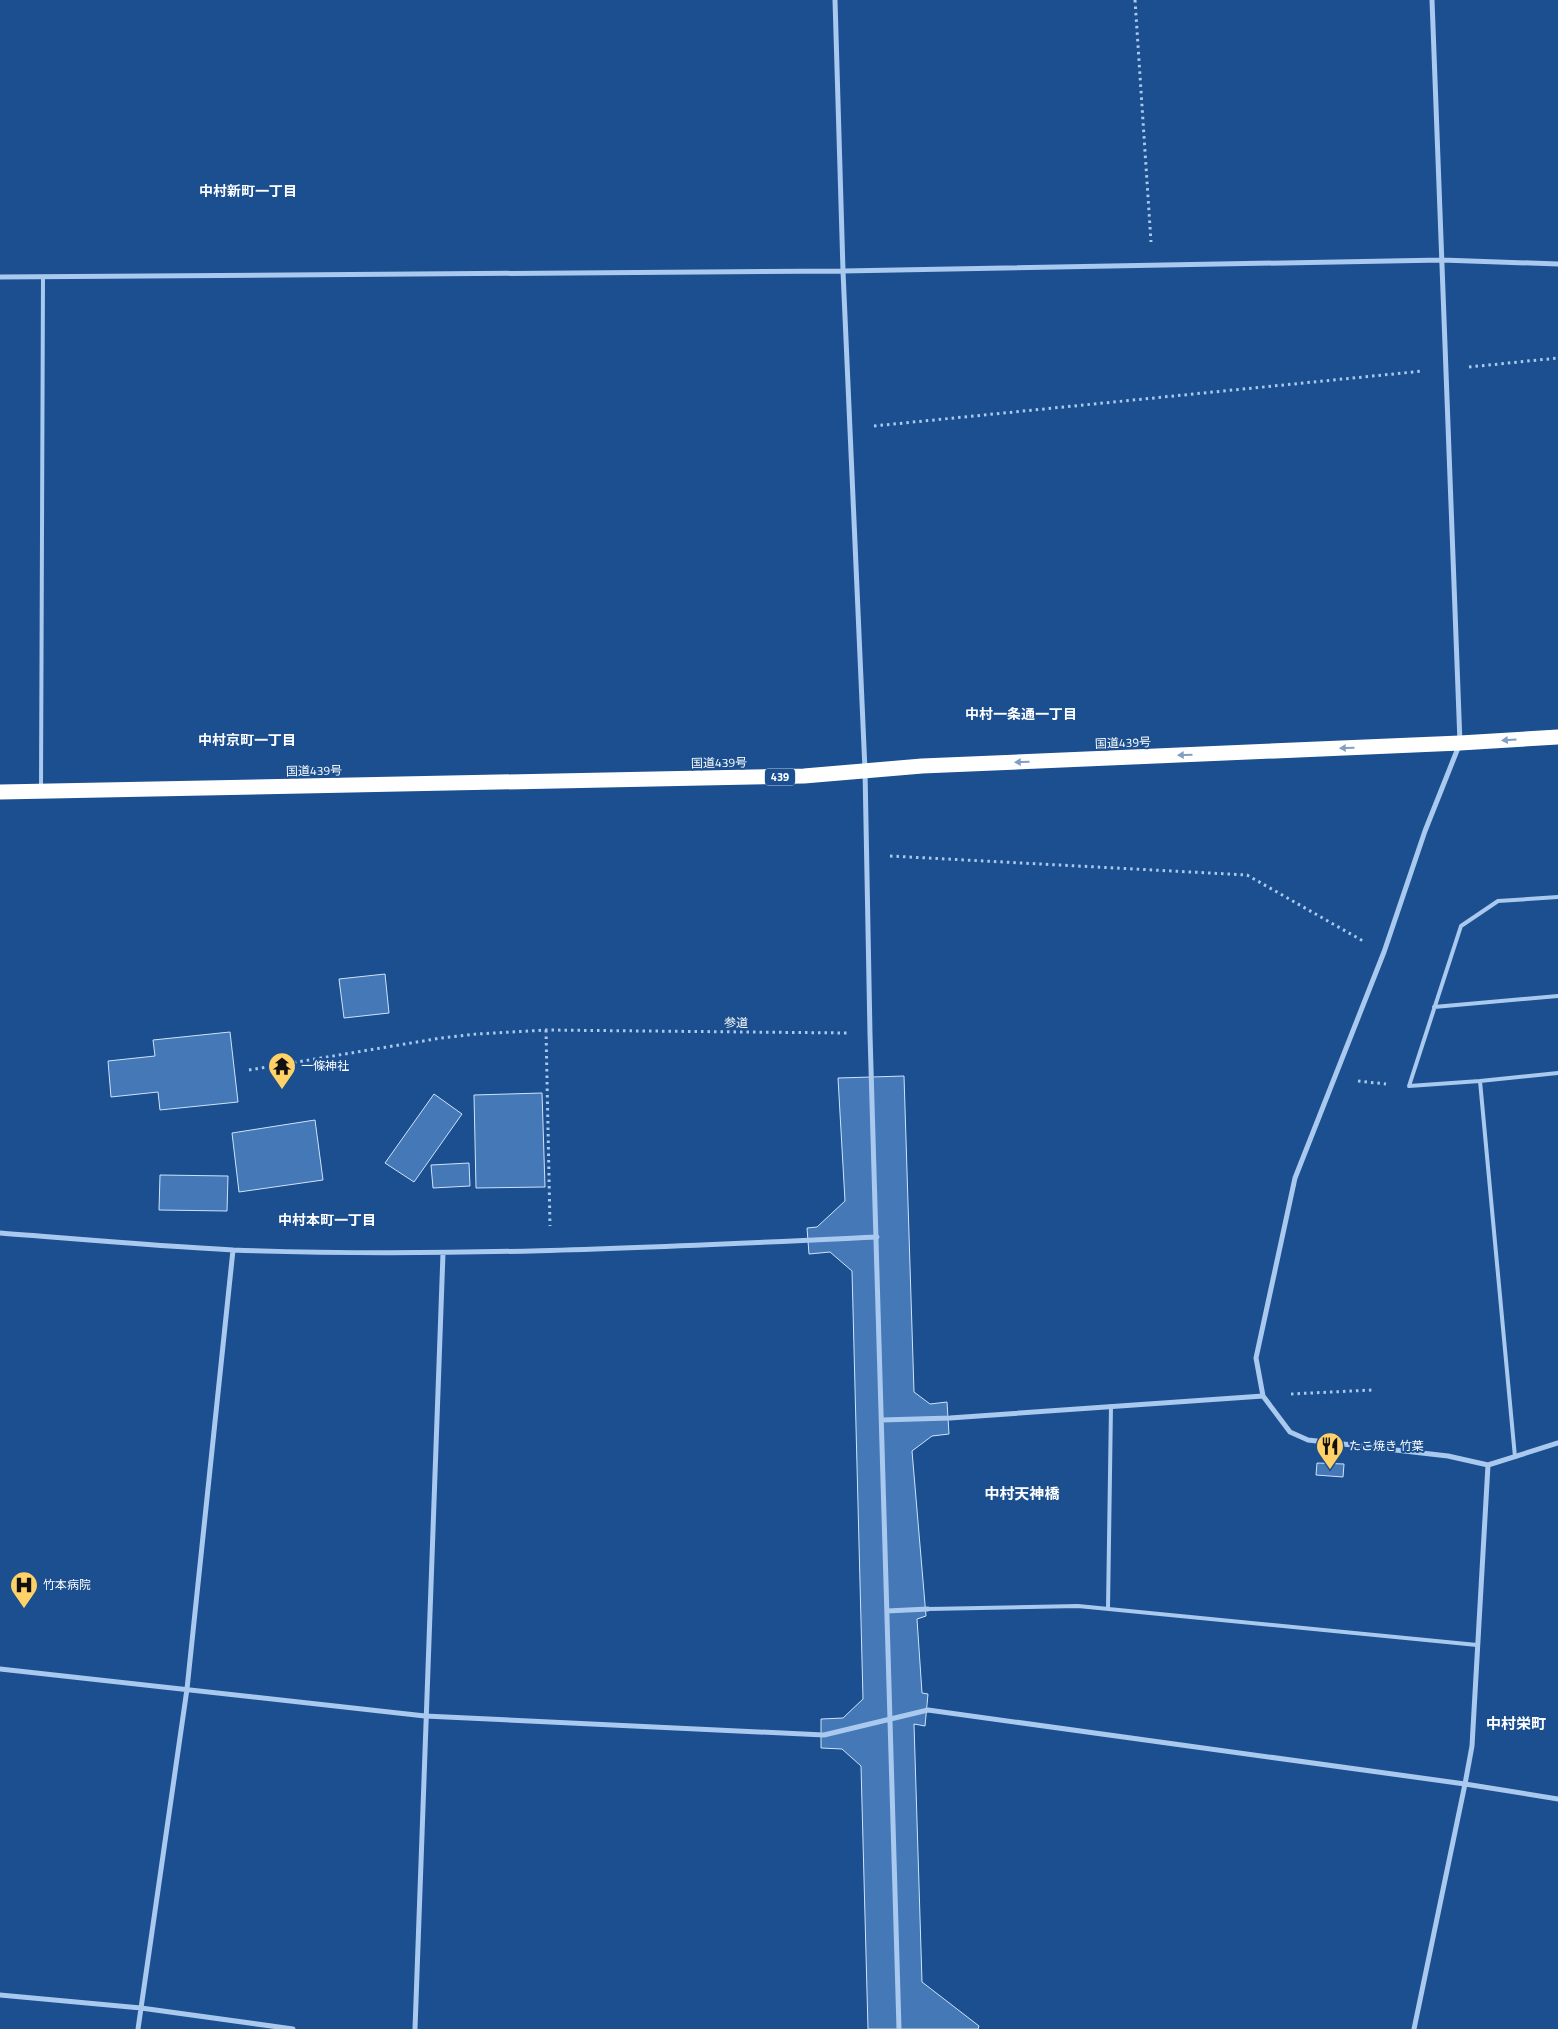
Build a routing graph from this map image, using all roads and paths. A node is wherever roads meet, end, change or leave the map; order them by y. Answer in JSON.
{"nodes":[{"id":1,"x":835,"y":0,"type":"edge"},
{"id":2,"x":1134,"y":0,"type":"edge"},
{"id":3,"x":1432,"y":0,"type":"edge"},
{"id":4,"x":1442,"y":260,"type":"junction"},
{"id":5,"x":1558,"y":264,"type":"edge"},
{"id":6,"x":1153,"y":265,"type":"junction"},
{"id":7,"x":842,"y":271,"type":"junction"},
{"id":8,"x":0,"y":277,"type":"edge"},
{"id":9,"x":43,"y":277,"type":"junction"},
{"id":10,"x":1558,"y":358,"type":"edge"},
{"id":11,"x":1446,"y":369,"type":"junction"},
{"id":12,"x":850,"y":428,"type":"junction"},
{"id":13,"x":1558,"y":737,"type":"edge"},
{"id":14,"x":1460,"y":744,"type":"junction"},
{"id":15,"x":865,"y":770,"type":"junction"},
{"id":16,"x":0,"y":792,"type":"edge"},
{"id":17,"x":41,"y":792,"type":"junction"},
{"id":18,"x":866,"y":855,"type":"junction"},
{"id":19,"x":1558,"y":897,"type":"edge"},
{"id":20,"x":1384,"y":952,"type":"junction"},
{"id":21,"x":1558,"y":996,"type":"edge"},
{"id":22,"x":1434,"y":1007,"type":"junction"},
{"id":23,"x":546,"y":1030,"type":"junction"},
{"id":24,"x":870,"y":1034,"type":"junction"},
{"id":25,"x":249,"y":1070,"type":"dead end"},
{"id":26,"x":1558,"y":1073,"type":"edge"},
{"id":27,"x":1334,"y":1079,"type":"junction"},
{"id":28,"x":1480,"y":1081,"type":"junction"},
{"id":29,"x":1409,"y":1086,"type":"junction"},
{"id":30,"x":0,"y":1233,"type":"edge"},
{"id":31,"x":877,"y":1237,"type":"junction"},
{"id":32,"x":233,"y":1250,"type":"junction"},
{"id":33,"x":551,"y":1251,"type":"junction"},
{"id":34,"x":443,"y":1253,"type":"junction"},
{"id":35,"x":1372,"y":1390,"type":"dead end"},
{"id":36,"x":1263,"y":1396,"type":"junction"},
{"id":37,"x":1111,"y":1406,"type":"junction"},
{"id":38,"x":882,"y":1420,"type":"junction"},
{"id":39,"x":1558,"y":1443,"type":"edge"},
{"id":40,"x":1515,"y":1457,"type":"junction"},
{"id":41,"x":1488,"y":1465,"type":"junction"},
{"id":42,"x":1108,"y":1609,"type":"junction"},
{"id":43,"x":928,"y":1610,"type":"joint"},
{"id":44,"x":887,"y":1611,"type":"junction"},
{"id":45,"x":1477,"y":1645,"type":"junction"},
{"id":46,"x":0,"y":1668,"type":"edge"},
{"id":47,"x":187,"y":1689,"type":"junction"},
{"id":48,"x":425,"y":1716,"type":"junction"},
{"id":49,"x":890,"y":1719,"type":"junction"},
{"id":50,"x":1466,"y":1784,"type":"junction"},
{"id":51,"x":1558,"y":1799,"type":"edge"},
{"id":52,"x":0,"y":1995,"type":"edge"},
{"id":53,"x":141,"y":2008,"type":"junction"},
{"id":54,"x":138,"y":2029,"type":"edge"},
{"id":55,"x":293,"y":2029,"type":"edge"},
{"id":56,"x":415,"y":2029,"type":"edge"},
{"id":57,"x":899,"y":2029,"type":"edge"},
{"id":58,"x":1414,"y":2029,"type":"edge"}],
"edges":[{"from":1,"to":7,"type":"street"},
{"from":2,"to":6,"type":"path"},
{"from":3,"to":4,"type":"street"},
{"from":4,"to":5,"type":"street"},
{"from":4,"to":6,"type":"street"},
{"from":4,"to":11,"type":"street"},
{"from":6,"to":7,"type":"street"},
{"from":7,"to":9,"type":"street"},
{"from":7,"to":12,"type":"street"},
{"from":8,"to":9,"type":"street"},
{"from":9,"to":17,"type":"lane"},
{"from":10,"to":11,"type":"path"},
{"from":11,"to":12,"type":"path"},
{"from":11,"to":14,"type":"street"},
{"from":12,"to":15,"type":"street"},
{"from":13,"to":14,"type":"highway","name":"国道439号","number":"439","one_way":true},
{"from":14,"to":15,"type":"highway","name":"国道439号","number":"439","one_way":true},
{"from":14,"to":20,"type":"street"},
{"from":15,"to":17,"type":"highway","name":"国道439号","number":"439"},
{"from":15,"to":18,"type":"street"},
{"from":16,"to":17,"type":"highway","name":"国道439号","number":"439"},
{"from":18,"to":20,"type":"path"},
{"from":18,"to":24,"type":"street"},
{"from":19,"to":22,"type":"lane"},
{"from":20,"to":27,"type":"street"},
{"from":21,"to":22,"type":"lane"},
{"from":22,"to":29,"type":"lane"},
{"from":23,"to":24,"type":"path","name":"参道"},
{"from":23,"to":25,"type":"path","name":"参道"},
{"from":23,"to":33,"type":"path"},
{"from":24,"to":31,"type":"street"},
{"from":26,"to":28,"type":"lane"},
{"from":27,"to":29,"type":"path"},
{"from":27,"to":36,"type":"street"},
{"from":28,"to":29,"type":"lane"},
{"from":28,"to":40,"type":"lane"},
{"from":30,"to":32,"type":"street"},
{"from":31,"to":33,"type":"street"},
{"from":31,"to":38,"type":"street"},
{"from":32,"to":34,"type":"street"},
{"from":32,"to":47,"type":"street"},
{"from":33,"to":34,"type":"street"},
{"from":34,"to":48,"type":"street"},
{"from":35,"to":36,"type":"path"},
{"from":36,"to":37,"type":"street"},
{"from":36,"to":41,"type":"street"},
{"from":37,"to":38,"type":"street"},
{"from":37,"to":42,"type":"lane"},
{"from":38,"to":44,"type":"street"},
{"from":39,"to":40,"type":"street"},
{"from":40,"to":41,"type":"street"},
{"from":41,"to":45,"type":"street"},
{"from":42,"to":43,"type":"lane"},
{"from":42,"to":45,"type":"lane"},
{"from":43,"to":44,"type":"street"},
{"from":44,"to":49,"type":"street"},
{"from":45,"to":50,"type":"street"},
{"from":46,"to":47,"type":"street"},
{"from":47,"to":48,"type":"street"},
{"from":47,"to":53,"type":"street"},
{"from":48,"to":49,"type":"street"},
{"from":48,"to":56,"type":"street"},
{"from":49,"to":50,"type":"street"},
{"from":49,"to":57,"type":"street"},
{"from":50,"to":51,"type":"street"},
{"from":50,"to":58,"type":"street"},
{"from":52,"to":53,"type":"street"},
{"from":53,"to":54,"type":"street"},
{"from":53,"to":55,"type":"street"}]}
